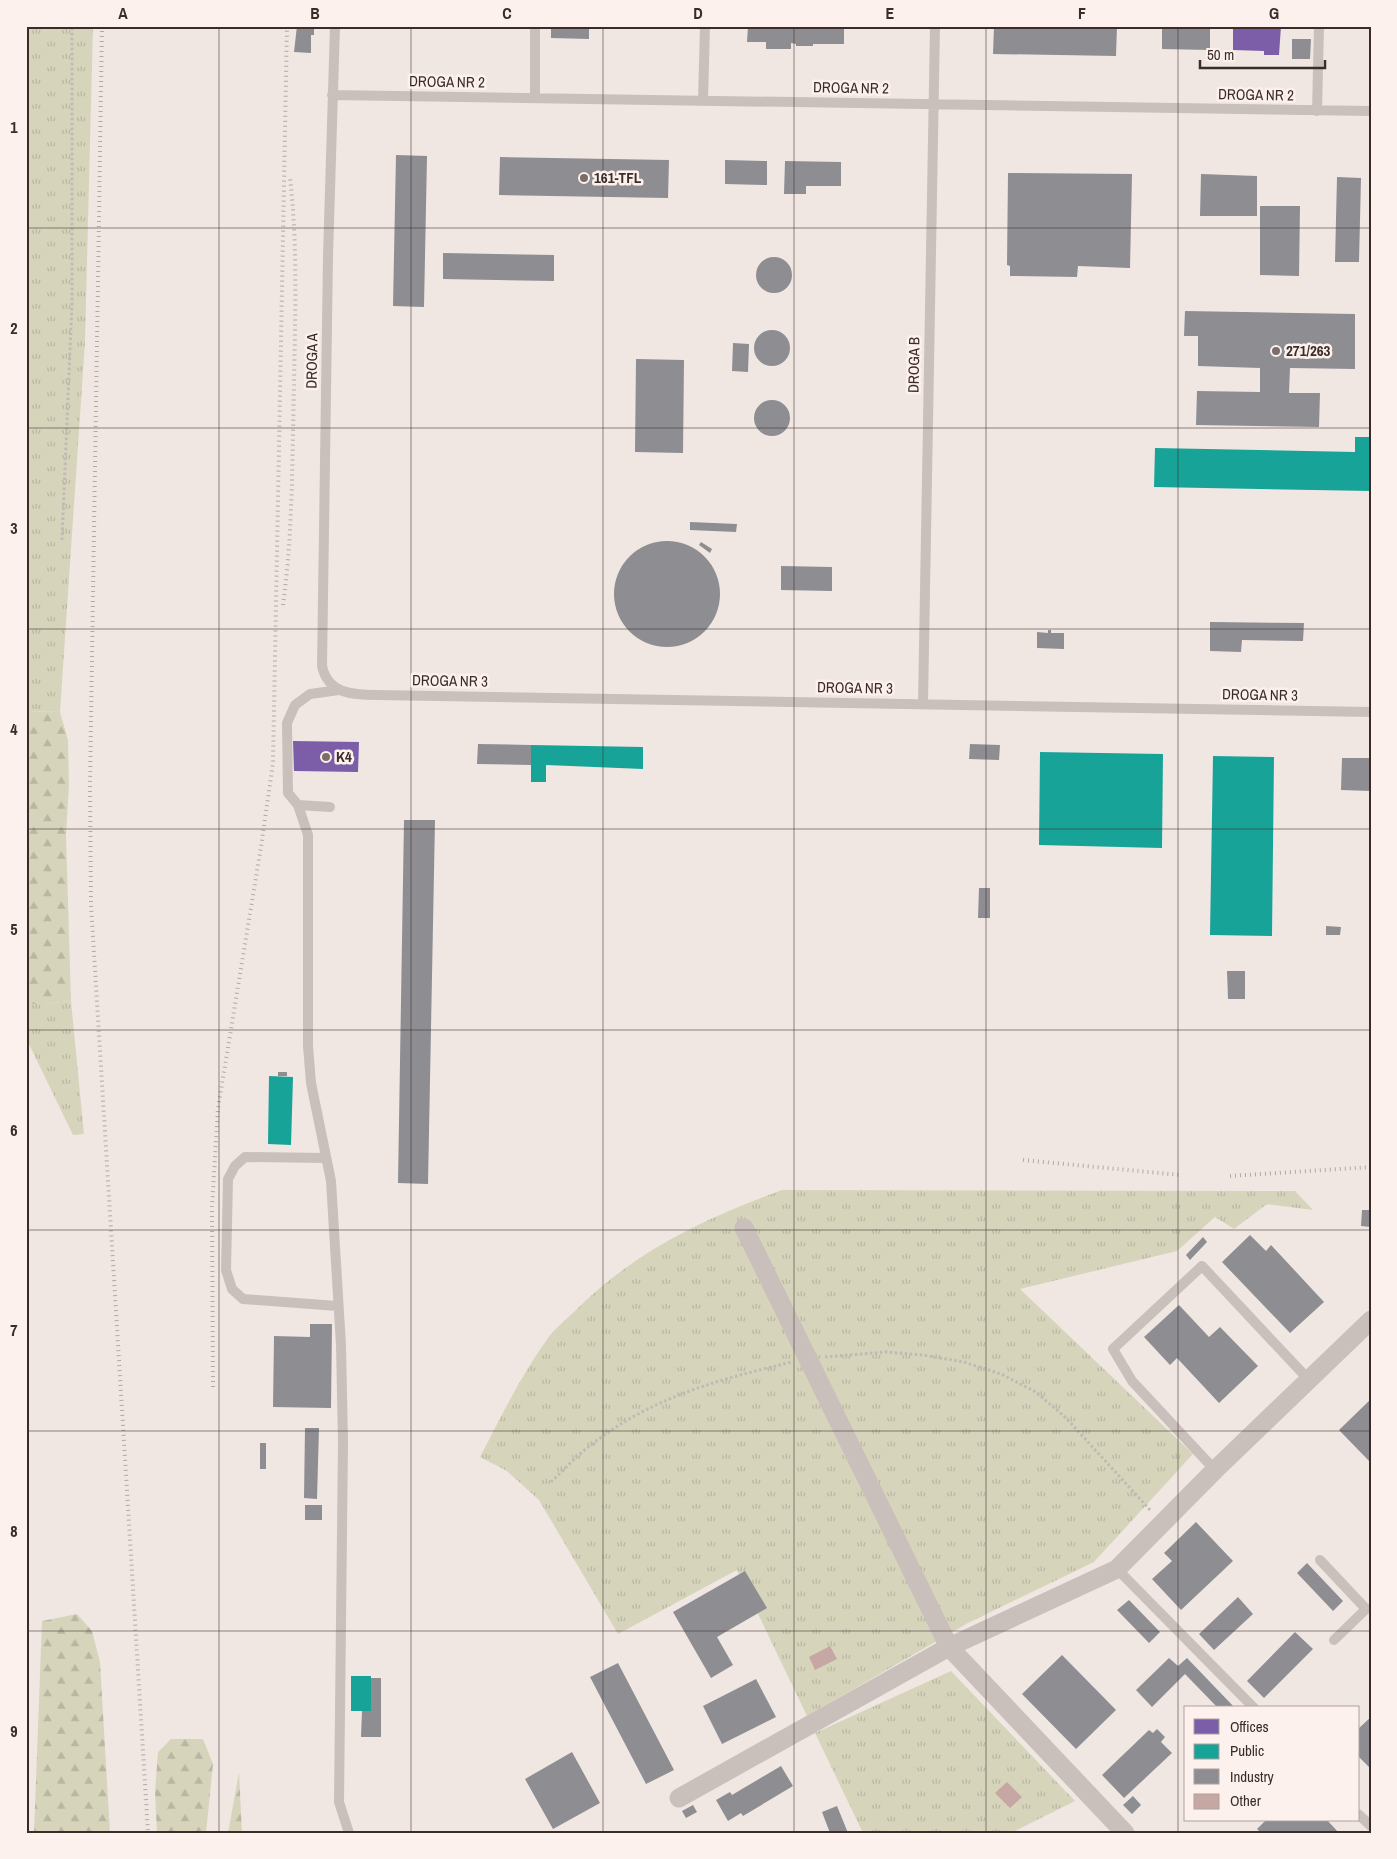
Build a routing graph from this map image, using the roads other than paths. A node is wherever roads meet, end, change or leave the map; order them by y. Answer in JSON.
{"nodes":[{"id":1,"x":335,"y":26,"type":"edge"},
{"id":2,"x":535,"y":26,"type":"edge"},
{"id":3,"x":705,"y":26,"type":"edge"},
{"id":4,"x":935,"y":26,"type":"edge"},
{"id":5,"x":1319,"y":26,"type":"edge"},
{"id":6,"x":332,"y":95,"type":"junction"},
{"id":7,"x":535,"y":98,"type":"junction"},
{"id":8,"x":703,"y":101,"type":"junction"},
{"id":9,"x":934,"y":104,"type":"junction"},
{"id":10,"x":1317,"y":110,"type":"junction"},
{"id":11,"x":1371,"y":111,"type":"edge"},
{"id":12,"x":339,"y":690,"type":"junction"},
{"id":13,"x":923,"y":704,"type":"junction"},
{"id":14,"x":1371,"y":712,"type":"edge"},
{"id":15,"x":298,"y":805,"type":"junction"},
{"id":16,"x":330,"y":807,"type":"dead end"},
{"id":17,"x":326,"y":1158,"type":"junction"},
{"id":18,"x":744,"y":1228,"type":"dead end"},
{"id":19,"x":338,"y":1306,"type":"junction"},
{"id":20,"x":1371,"y":1320,"type":"edge"},
{"id":21,"x":1309,"y":1380,"type":"junction"},
{"id":22,"x":1215,"y":1470,"type":"junction"},
{"id":23,"x":1320,"y":1560,"type":"dead end"},
{"id":24,"x":1117,"y":1570,"type":"junction"},
{"id":25,"x":1334,"y":1640,"type":"dead end"},
{"id":26,"x":949,"y":1647,"type":"junction"},
{"id":27,"x":1252,"y":1706,"type":"edge"},
{"id":28,"x":679,"y":1798,"type":"dead end"},
{"id":29,"x":1360,"y":1816,"type":"edge"},
{"id":30,"x":1371,"y":1826,"type":"edge"},
{"id":31,"x":349,"y":1833,"type":"edge"},
{"id":32,"x":1125,"y":1833,"type":"edge"}],
"edges":[{"from":1,"to":6,"type":"lane","name":"DROGA A"},
{"from":2,"to":7,"type":"lane"},
{"from":3,"to":8,"type":"lane"},
{"from":4,"to":9,"type":"lane","name":"DROGA B"},
{"from":5,"to":10,"type":"lane"},
{"from":6,"to":7,"type":"lane","name":"DROGA NR 2"},
{"from":6,"to":12,"type":"lane","name":"DROGA A"},
{"from":7,"to":8,"type":"lane","name":"DROGA NR 2"},
{"from":8,"to":9,"type":"lane","name":"DROGA NR 2"},
{"from":9,"to":10,"type":"lane","name":"DROGA NR 2"},
{"from":9,"to":13,"type":"lane","name":"DROGA B"},
{"from":10,"to":11,"type":"lane","name":"DROGA NR 2"},
{"from":12,"to":13,"type":"lane","name":"DROGA NR 3"},
{"from":12,"to":15,"type":"lane"},
{"from":13,"to":14,"type":"lane","name":"DROGA NR 3"},
{"from":15,"to":16,"type":"lane"},
{"from":15,"to":17,"type":"lane"},
{"from":17,"to":19,"type":"lane"},
{"from":17,"to":19,"type":"lane"},
{"from":18,"to":26,"type":"street"},
{"from":19,"to":31,"type":"lane"},
{"from":20,"to":21,"type":"street"},
{"from":21,"to":22,"type":"street"},
{"from":21,"to":22,"type":"lane"},
{"from":22,"to":24,"type":"street"},
{"from":23,"to":25,"type":"lane"},
{"from":24,"to":26,"type":"street"},
{"from":24,"to":27,"type":"lane"},
{"from":26,"to":28,"type":"street"},
{"from":26,"to":32,"type":"street"},
{"from":29,"to":30,"type":"lane"}]}
